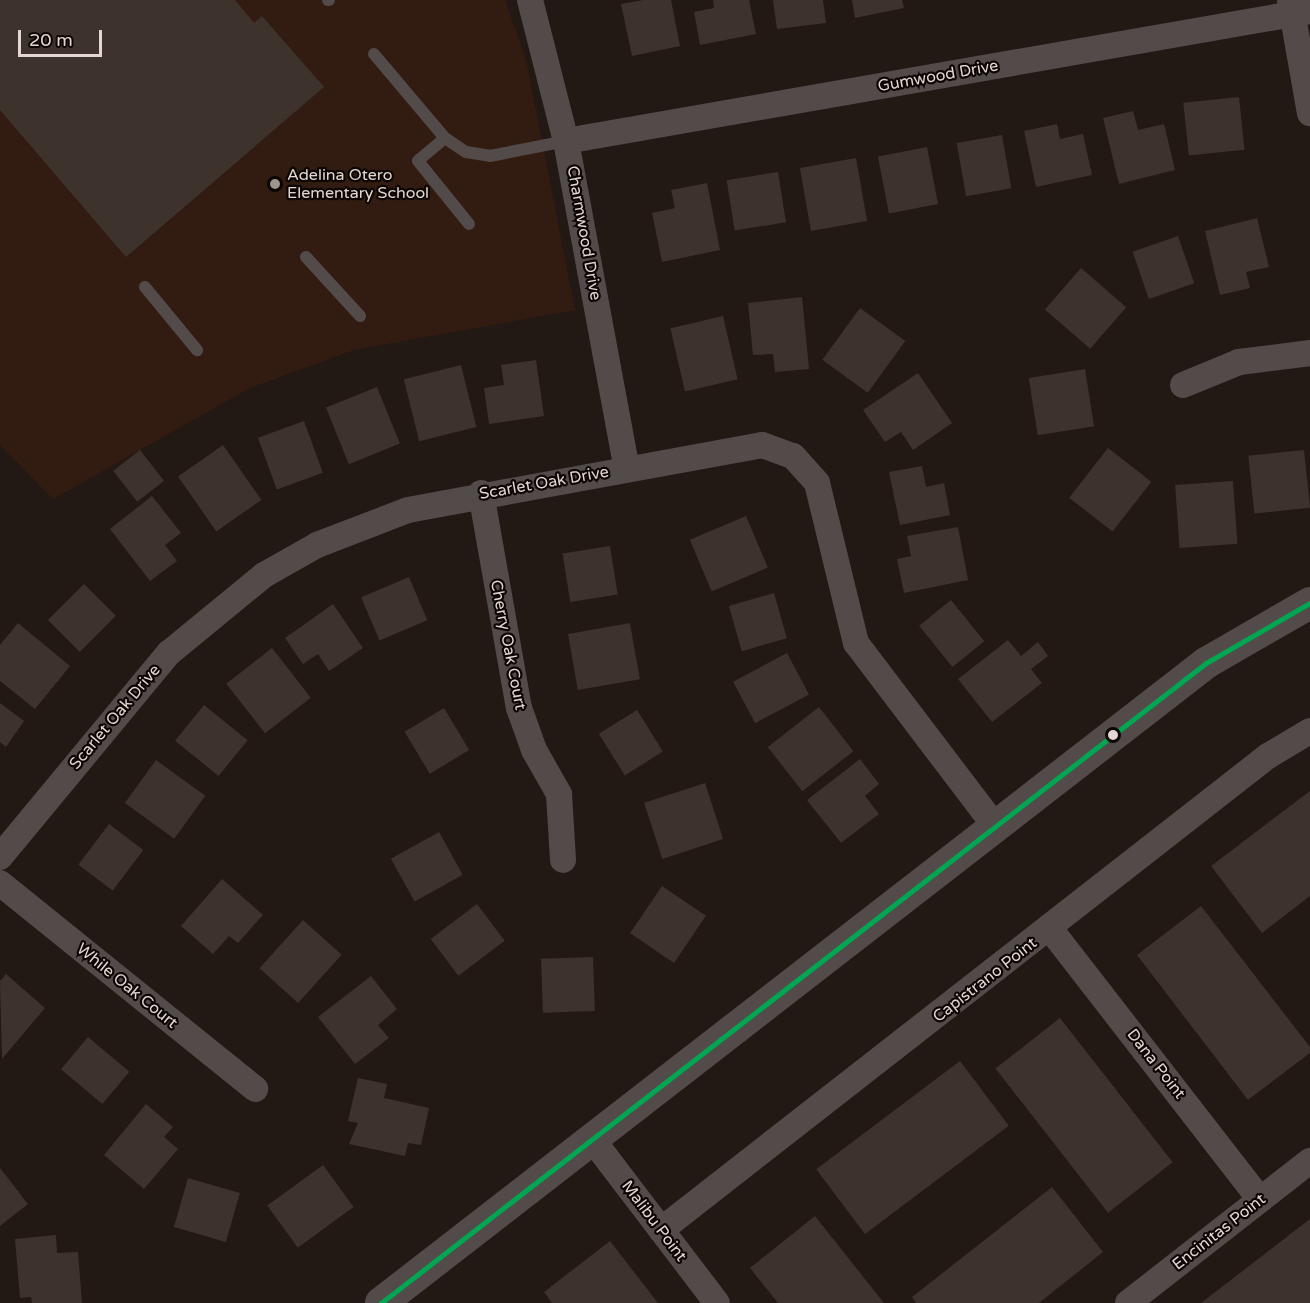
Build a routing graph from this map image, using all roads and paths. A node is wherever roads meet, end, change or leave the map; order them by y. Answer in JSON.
{"nodes":[{"id":1,"x":530,"y":0,"type":"edge"},
{"id":2,"x":1298,"y":8,"type":"edge"},
{"id":3,"x":374,"y":54,"type":"dead end"},
{"id":4,"x":1310,"y":113,"type":"edge"},
{"id":5,"x":445,"y":138,"type":"junction"},
{"id":6,"x":566,"y":141,"type":"junction"},
{"id":7,"x":469,"y":224,"type":"dead end"},
{"id":8,"x":306,"y":257,"type":"dead end"},
{"id":9,"x":145,"y":287,"type":"dead end"},
{"id":10,"x":360,"y":316,"type":"dead end"},
{"id":11,"x":197,"y":350,"type":"dead end"},
{"id":12,"x":1310,"y":353,"type":"edge"},
{"id":13,"x":1184,"y":385,"type":"dead end"},
{"id":14,"x":627,"y":469,"type":"junction"},
{"id":15,"x":482,"y":494,"type":"junction"},
{"id":16,"x":1310,"y":603,"type":"edge"},
{"id":17,"x":1310,"y":731,"type":"edge"},
{"id":18,"x":995,"y":826,"type":"junction"},
{"id":19,"x":0,"y":857,"type":"edge"},
{"id":20,"x":563,"y":860,"type":"dead end"},
{"id":21,"x":0,"y":883,"type":"edge"},
{"id":22,"x":1051,"y":930,"type":"junction"},
{"id":23,"x":255,"y":1089,"type":"dead end"},
{"id":24,"x":592,"y":1139,"type":"junction"},
{"id":25,"x":1310,"y":1161,"type":"edge"},
{"id":26,"x":1260,"y":1199,"type":"junction"},
{"id":27,"x":661,"y":1230,"type":"junction"},
{"id":28,"x":381,"y":1303,"type":"edge"},
{"id":29,"x":717,"y":1303,"type":"edge"},
{"id":30,"x":1128,"y":1303,"type":"edge"}],
"edges":[{"from":1,"to":6,"type":"street","name":"Charmwood Drive"},
{"from":2,"to":4,"type":"street"},
{"from":2,"to":6,"type":"street","name":"Gumwood Drive"},
{"from":3,"to":5,"type":"lane"},
{"from":5,"to":6,"type":"lane"},
{"from":5,"to":7,"type":"lane"},
{"from":6,"to":14,"type":"street","name":"Charmwood Drive"},
{"from":8,"to":10,"type":"lane"},
{"from":9,"to":11,"type":"lane"},
{"from":12,"to":13,"type":"street"},
{"from":14,"to":15,"type":"street","name":"Scarlet Oak Drive"},
{"from":14,"to":18,"type":"street","name":"Scarlet Oak Drive"},
{"from":15,"to":19,"type":"street","name":"Scarlet Oak Drive"},
{"from":15,"to":20,"type":"street","name":"Cherry Oak Court"},
{"from":16,"to":18,"type":"street"},
{"from":17,"to":22,"type":"street","name":"Capistrano Point"},
{"from":18,"to":24,"type":"street"},
{"from":21,"to":23,"type":"street","name":"While Oak Court"},
{"from":22,"to":26,"type":"street","name":"Dana Point"},
{"from":22,"to":27,"type":"street","name":"Capistrano Point"},
{"from":24,"to":27,"type":"street","name":"Malibu Point"},
{"from":24,"to":28,"type":"street"},
{"from":25,"to":26,"type":"street","name":"Encinitas Point"},
{"from":26,"to":30,"type":"street","name":"Encinitas Point"},
{"from":27,"to":29,"type":"street","name":"Malibu Point"}]}
